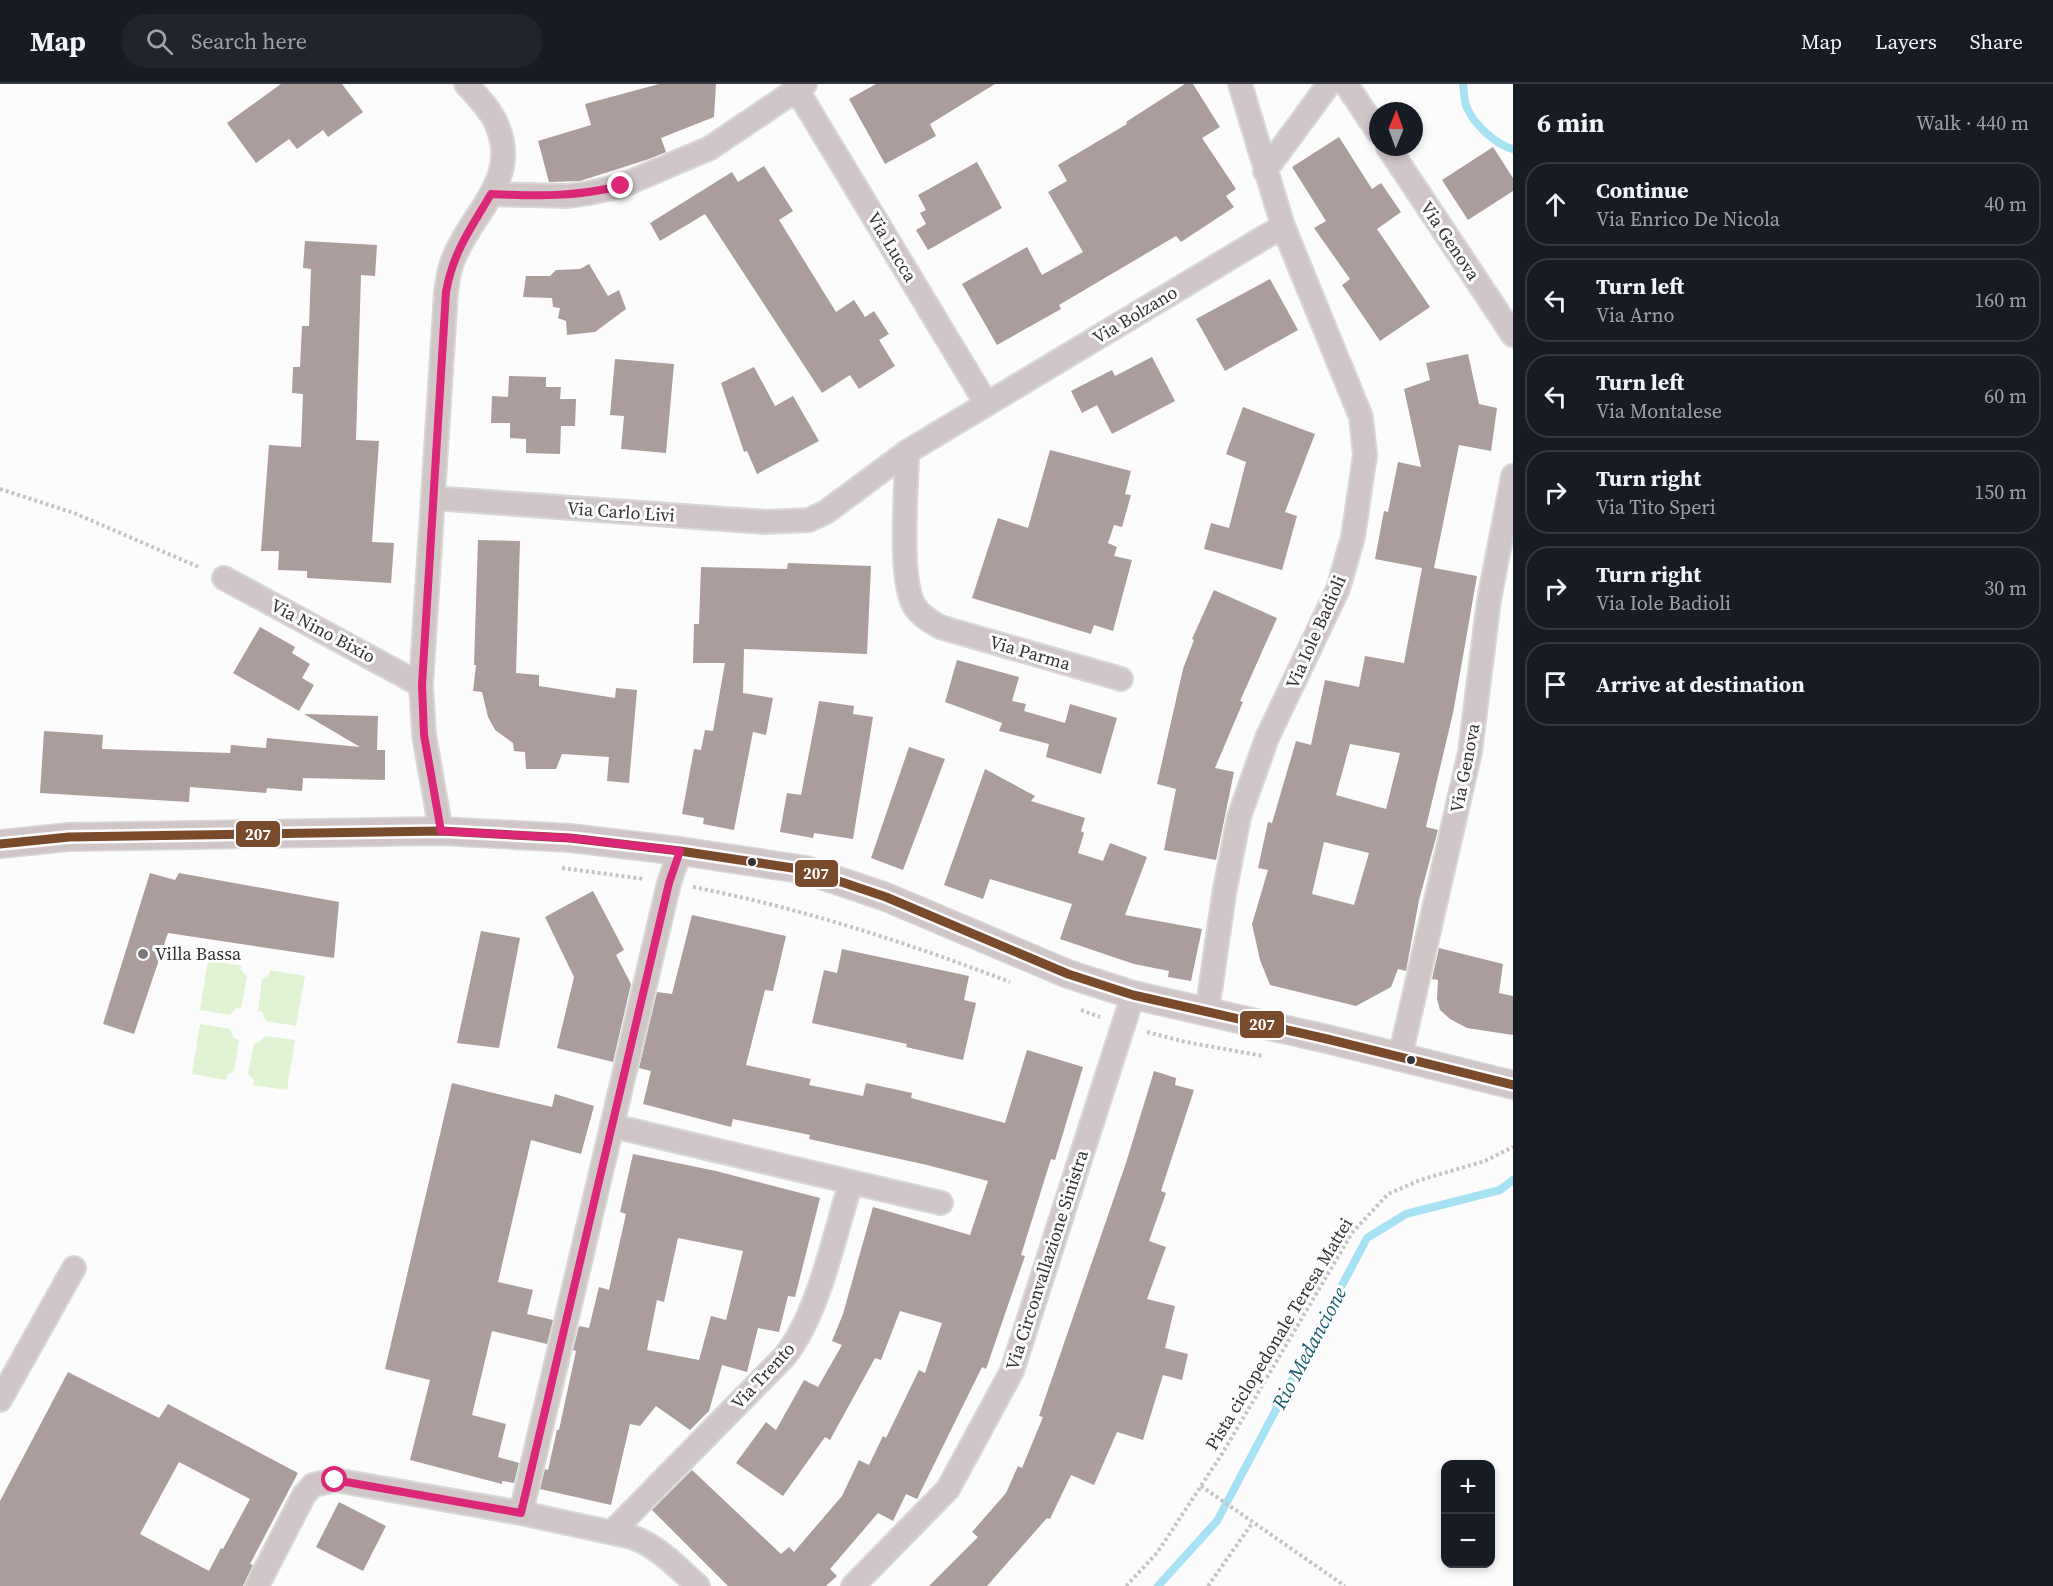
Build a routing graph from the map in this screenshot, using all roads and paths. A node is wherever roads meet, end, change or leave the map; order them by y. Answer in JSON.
{"nodes":[{"id":1,"x":466,"y":84,"type":"edge"},
{"id":2,"x":1240,"y":84,"type":"edge"},
{"id":3,"x":1329,"y":84,"type":"edge"},
{"id":4,"x":1346,"y":84,"type":"edge"},
{"id":5,"x":801,"y":87,"type":"edge"},
{"id":6,"x":1369,"y":118,"type":"edge"},
{"id":7,"x":1394,"y":156,"type":"edge"},
{"id":8,"x":1265,"y":171,"type":"junction"},
{"id":9,"x":491,"y":194,"type":"junction"},
{"id":10,"x":1283,"y":226,"type":"junction"},
{"id":11,"x":1513,"y":335,"type":"edge"},
{"id":12,"x":986,"y":403,"type":"junction"},
{"id":13,"x":907,"y":452,"type":"junction"},
{"id":14,"x":1513,"y":476,"type":"edge"},
{"id":15,"x":0,"y":489,"type":"edge"},
{"id":16,"x":433,"y":498,"type":"junction"},
{"id":17,"x":809,"y":520,"type":"joint"},
{"id":18,"x":224,"y":578,"type":"joint"},
{"id":19,"x":1121,"y":679,"type":"dead end"},
{"id":20,"x":422,"y":685,"type":"junction"},
{"id":21,"x":441,"y":831,"type":"junction"},
{"id":22,"x":0,"y":844,"type":"edge"},
{"id":23,"x":680,"y":851,"type":"junction"},
{"id":24,"x":553,"y":867,"type":"dead end"},
{"id":25,"x":669,"y":883,"type":"junction"},
{"id":26,"x":1014,"y":984,"type":"dead end"},
{"id":27,"x":1133,"y":995,"type":"junction"},
{"id":28,"x":1080,"y":1010,"type":"dead end"},
{"id":29,"x":1207,"y":1012,"type":"junction"},
{"id":30,"x":1123,"y":1026,"type":"junction"},
{"id":31,"x":1268,"y":1056,"type":"dead end"},
{"id":32,"x":1400,"y":1057,"type":"junction"},
{"id":33,"x":1513,"y":1085,"type":"edge"},
{"id":34,"x":613,"y":1126,"type":"junction"},
{"id":35,"x":1513,"y":1147,"type":"edge"},
{"id":36,"x":850,"y":1182,"type":"junction"},
{"id":37,"x":941,"y":1203,"type":"dead end"},
{"id":38,"x":74,"y":1268,"type":"dead end"},
{"id":39,"x":0,"y":1400,"type":"edge"},
{"id":40,"x":1201,"y":1486,"type":"junction"},
{"id":41,"x":521,"y":1513,"type":"junction"},
{"id":42,"x":1253,"y":1522,"type":"junction"},
{"id":43,"x":612,"y":1532,"type":"junction"},
{"id":44,"x":257,"y":1586,"type":"edge"},
{"id":45,"x":698,"y":1586,"type":"edge"},
{"id":46,"x":853,"y":1586,"type":"edge"},
{"id":47,"x":1126,"y":1586,"type":"edge"},
{"id":48,"x":1208,"y":1586,"type":"edge"},
{"id":49,"x":1345,"y":1586,"type":"edge"}],
"edges":[{"from":1,"to":9,"type":"street"},
{"from":2,"to":8,"type":"street","name":"Via Iole Badioli"},
{"from":3,"to":8,"type":"street"},
{"from":4,"to":6,"type":"street"},
{"from":5,"to":9,"type":"street"},
{"from":5,"to":12,"type":"street","name":"Via Lucca"},
{"from":7,"to":11,"type":"street","name":"Via Genova"},
{"from":8,"to":10,"type":"street","name":"Via Iole Badioli"},
{"from":9,"to":16,"type":"street"},
{"from":10,"to":12,"type":"street","name":"Via Bolzano"},
{"from":10,"to":29,"type":"street","name":"Via Iole Badioli"},
{"from":12,"to":13,"type":"street","name":"Via Bolzano"},
{"from":13,"to":17,"type":"street","name":"Via Bolzano"},
{"from":13,"to":19,"type":"street","name":"Via Parma"},
{"from":14,"to":32,"type":"street","name":"Via Genova"},
{"from":15,"to":18,"type":"path"},
{"from":16,"to":17,"type":"street","name":"Via Carlo Livi"},
{"from":16,"to":20,"type":"street"},
{"from":18,"to":20,"type":"street","name":"Via Nino Bixio"},
{"from":20,"to":21,"type":"street"},
{"from":21,"to":22,"type":"street"},
{"from":21,"to":23,"type":"street"},
{"from":23,"to":25,"type":"street"},
{"from":23,"to":27,"type":"street"},
{"from":24,"to":25,"type":"path"},
{"from":25,"to":26,"type":"path"},
{"from":25,"to":34,"type":"street"},
{"from":27,"to":29,"type":"street"},
{"from":27,"to":30,"type":"street","name":"Via Circonvallazione Sinistra"},
{"from":28,"to":30,"type":"path"},
{"from":29,"to":32,"type":"street"},
{"from":30,"to":31,"type":"path"},
{"from":30,"to":46,"type":"street","name":"Via Circonvallazione Sinistra"},
{"from":32,"to":33,"type":"street"},
{"from":34,"to":36,"type":"street"},
{"from":34,"to":41,"type":"street"},
{"from":35,"to":40,"type":"path","name":"Pista ciclopedonale Teresa Mattei"},
{"from":36,"to":37,"type":"street"},
{"from":36,"to":43,"type":"street","name":"Via Trento"},
{"from":38,"to":39,"type":"street"},
{"from":40,"to":42,"type":"path"},
{"from":40,"to":47,"type":"path","name":"Pista ciclopedonale Teresa Mattei"},
{"from":41,"to":43,"type":"street"},
{"from":41,"to":44,"type":"street"},
{"from":42,"to":48,"type":"path"},
{"from":42,"to":49,"type":"path"},
{"from":43,"to":45,"type":"street"}]}
